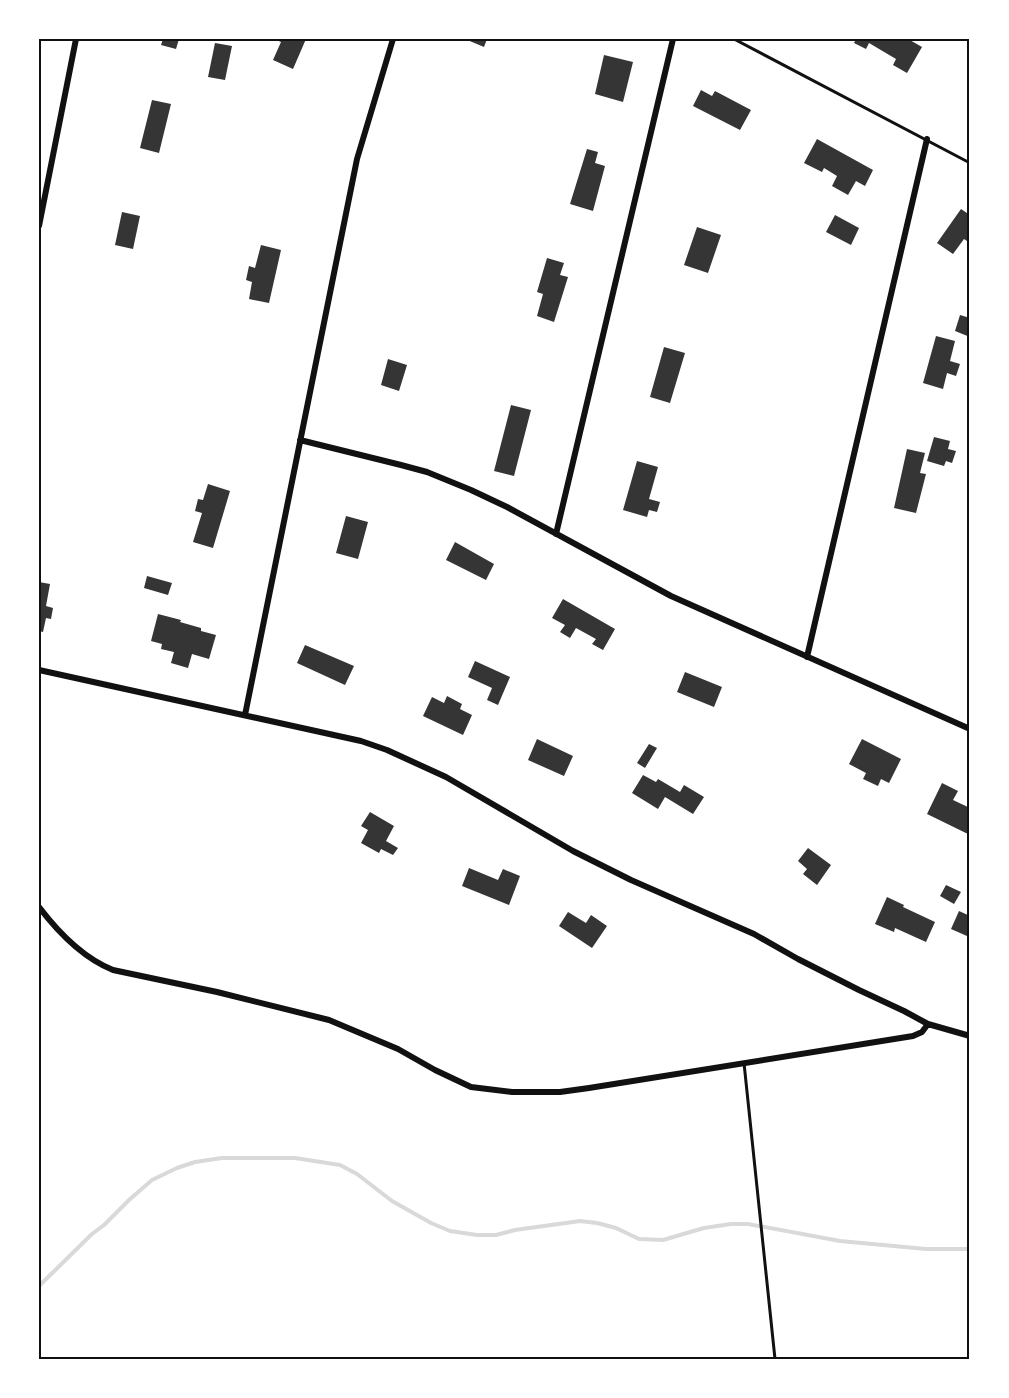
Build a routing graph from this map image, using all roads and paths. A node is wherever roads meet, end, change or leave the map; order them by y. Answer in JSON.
{"nodes":[{"id":1,"x":76,"y":39,"type":"edge"},
{"id":2,"x":393,"y":39,"type":"edge"},
{"id":3,"x":673,"y":39,"type":"edge"},
{"id":4,"x":734,"y":39,"type":"edge"},
{"id":5,"x":927,"y":139,"type":"junction"},
{"id":6,"x":970,"y":163,"type":"edge"},
{"id":7,"x":39,"y":226,"type":"edge"},
{"id":8,"x":300,"y":440,"type":"junction"},
{"id":9,"x":556,"y":534,"type":"junction"},
{"id":10,"x":807,"y":657,"type":"junction"},
{"id":11,"x":39,"y":670,"type":"edge"},
{"id":12,"x":245,"y":715,"type":"junction"},
{"id":13,"x":970,"y":729,"type":"edge"},
{"id":14,"x":39,"y":907,"type":"edge"},
{"id":15,"x":928,"y":1024,"type":"junction"},
{"id":16,"x":970,"y":1036,"type":"edge"},
{"id":17,"x":744,"y":1063,"type":"junction"},
{"id":18,"x":775,"y":1359,"type":"edge"}],
"edges":[{"from":1,"to":7,"type":"street"},
{"from":2,"to":8,"type":"street"},
{"from":3,"to":9,"type":"street"},
{"from":4,"to":5,"type":"lane"},
{"from":5,"to":6,"type":"lane"},
{"from":5,"to":10,"type":"street"},
{"from":8,"to":9,"type":"street"},
{"from":8,"to":12,"type":"street"},
{"from":9,"to":10,"type":"street"},
{"from":10,"to":13,"type":"street"},
{"from":11,"to":12,"type":"street"},
{"from":12,"to":15,"type":"street"},
{"from":14,"to":17,"type":"street"},
{"from":15,"to":16,"type":"street"},
{"from":15,"to":17,"type":"street"},
{"from":17,"to":18,"type":"lane"}]}
